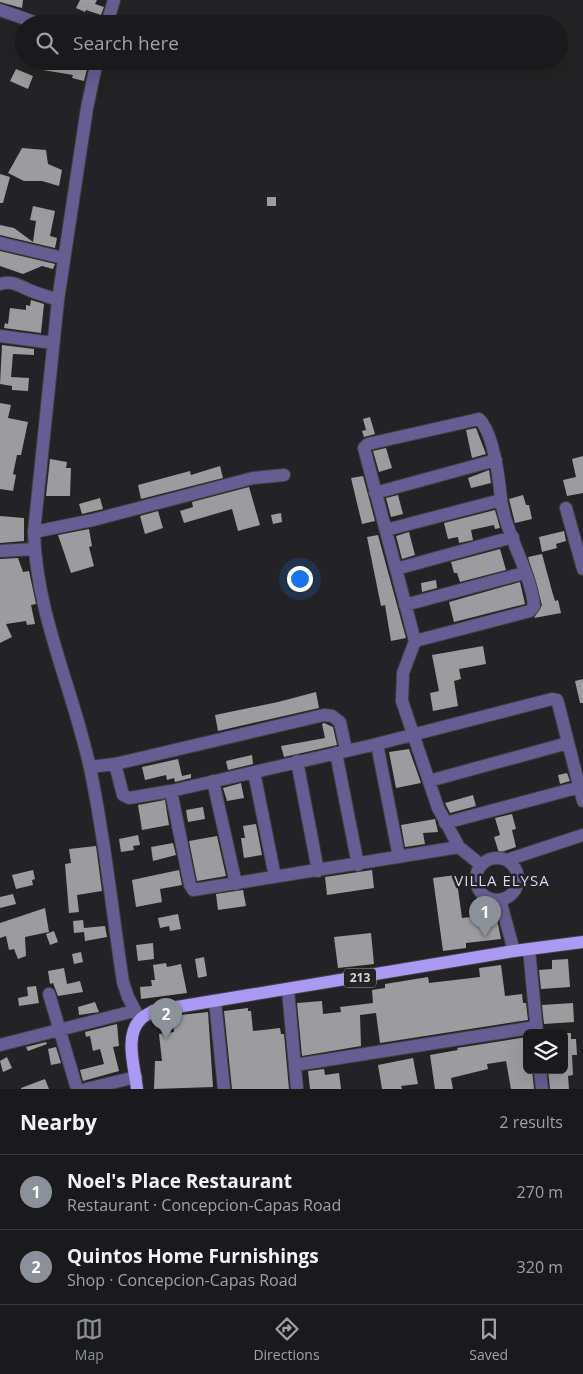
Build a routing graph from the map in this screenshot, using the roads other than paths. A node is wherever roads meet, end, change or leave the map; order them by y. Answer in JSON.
{"nodes":[{"id":1,"x":114,"y":0,"type":"edge"},
{"id":2,"x":0,"y":10,"type":"edge"},
{"id":3,"x":15,"y":15,"type":"edge"},
{"id":4,"x":110,"y":15,"type":"edge"},
{"id":5,"x":94,"y":70,"type":"edge"},
{"id":6,"x":0,"y":243,"type":"edge"},
{"id":7,"x":63,"y":258,"type":"junction"},
{"id":8,"x":0,"y":284,"type":"edge"},
{"id":9,"x":58,"y":300,"type":"junction"},
{"id":10,"x":0,"y":336,"type":"edge"},
{"id":11,"x":53,"y":343,"type":"junction"},
{"id":12,"x":496,"y":460,"type":"junction"},
{"id":13,"x":284,"y":475,"type":"dead end"},
{"id":14,"x":375,"y":493,"type":"junction"},
{"id":15,"x":502,"y":500,"type":"junction"},
{"id":16,"x":566,"y":508,"type":"dead end"},
{"id":17,"x":386,"y":530,"type":"junction"},
{"id":18,"x":34,"y":532,"type":"junction"},
{"id":19,"x":513,"y":537,"type":"junction"},
{"id":20,"x":34,"y":549,"type":"junction"},
{"id":21,"x":0,"y":552,"type":"edge"},
{"id":22,"x":396,"y":569,"type":"junction"},
{"id":23,"x":583,"y":569,"type":"edge"},
{"id":24,"x":524,"y":573,"type":"junction"},
{"id":25,"x":405,"y":605,"type":"junction"},
{"id":26,"x":415,"y":641,"type":"junction"},
{"id":27,"x":414,"y":735,"type":"junction"},
{"id":28,"x":568,"y":743,"type":"junction"},
{"id":29,"x":376,"y":744,"type":"junction"},
{"id":30,"x":341,"y":751,"type":"junction"},
{"id":31,"x":297,"y":761,"type":"junction"},
{"id":32,"x":115,"y":764,"type":"junction"},
{"id":33,"x":90,"y":767,"type":"junction"},
{"id":34,"x":254,"y":772,"type":"junction"},
{"id":35,"x":213,"y":781,"type":"junction"},
{"id":36,"x":429,"y":782,"type":"junction"},
{"id":37,"x":580,"y":787,"type":"junction"},
{"id":38,"x":171,"y":791,"type":"junction"},
{"id":39,"x":583,"y":801,"type":"edge"},
{"id":40,"x":445,"y":823,"type":"junction"},
{"id":41,"x":583,"y":835,"type":"edge"},
{"id":42,"x":459,"y":847,"type":"junction"},
{"id":43,"x":399,"y":857,"type":"junction"},
{"id":44,"x":507,"y":860,"type":"junction"},
{"id":45,"x":481,"y":864,"type":"junction"},
{"id":46,"x":358,"y":865,"type":"junction"},
{"id":47,"x":318,"y":871,"type":"junction"},
{"id":48,"x":275,"y":877,"type":"junction"},
{"id":49,"x":236,"y":884,"type":"junction"},
{"id":50,"x":500,"y":900,"type":"junction"},
{"id":51,"x":583,"y":942,"type":"edge"},
{"id":52,"x":529,"y":949,"type":"junction"},
{"id":53,"x":514,"y":951,"type":"junction"},
{"id":54,"x":288,"y":990,"type":"junction"},
{"id":55,"x":49,"y":994,"type":"dead end"},
{"id":56,"x":215,"y":1001,"type":"junction"},
{"id":57,"x":137,"y":1015,"type":"junction"},
{"id":58,"x":536,"y":1029,"type":"edge"},
{"id":59,"x":60,"y":1030,"type":"junction"},
{"id":60,"x":523,"y":1032,"type":"edge"},
{"id":61,"x":0,"y":1045,"type":"edge"},
{"id":62,"x":295,"y":1065,"type":"junction"},
{"id":63,"x":540,"y":1074,"type":"edge"},
{"id":64,"x":136,"y":1083,"type":"edge"},
{"id":65,"x":76,"y":1089,"type":"edge"},
{"id":66,"x":86,"y":1089,"type":"edge"},
{"id":67,"x":224,"y":1089,"type":"edge"},
{"id":68,"x":297,"y":1089,"type":"edge"},
{"id":69,"x":542,"y":1089,"type":"edge"}],
"edges":[{"from":1,"to":4,"type":"street"},
{"from":2,"to":3,"type":"street"},
{"from":5,"to":7,"type":"street"},
{"from":6,"to":7,"type":"street"},
{"from":7,"to":9,"type":"street"},
{"from":8,"to":9,"type":"street"},
{"from":9,"to":11,"type":"street"},
{"from":10,"to":11,"type":"street"},
{"from":11,"to":18,"type":"street"},
{"from":12,"to":14,"type":"street"},
{"from":12,"to":14,"type":"street"},
{"from":12,"to":15,"type":"street"},
{"from":13,"to":18,"type":"street"},
{"from":14,"to":17,"type":"street"},
{"from":15,"to":17,"type":"street"},
{"from":15,"to":19,"type":"street"},
{"from":16,"to":23,"type":"street"},
{"from":17,"to":22,"type":"street"},
{"from":18,"to":20,"type":"street"},
{"from":19,"to":22,"type":"street"},
{"from":19,"to":24,"type":"street"},
{"from":20,"to":21,"type":"street"},
{"from":20,"to":33,"type":"street"},
{"from":22,"to":25,"type":"street"},
{"from":24,"to":25,"type":"street"},
{"from":24,"to":26,"type":"street"},
{"from":25,"to":26,"type":"street"},
{"from":26,"to":27,"type":"street"},
{"from":27,"to":28,"type":"street"},
{"from":27,"to":29,"type":"street"},
{"from":27,"to":36,"type":"street"},
{"from":28,"to":36,"type":"street"},
{"from":28,"to":37,"type":"street"},
{"from":29,"to":30,"type":"street"},
{"from":29,"to":43,"type":"street"},
{"from":30,"to":31,"type":"street"},
{"from":30,"to":32,"type":"street"},
{"from":30,"to":46,"type":"street"},
{"from":31,"to":34,"type":"street"},
{"from":31,"to":47,"type":"street"},
{"from":32,"to":33,"type":"street"},
{"from":32,"to":38,"type":"street"},
{"from":33,"to":57,"type":"street"},
{"from":34,"to":35,"type":"street"},
{"from":34,"to":48,"type":"street"},
{"from":35,"to":38,"type":"street"},
{"from":35,"to":49,"type":"street"},
{"from":36,"to":40,"type":"street"},
{"from":37,"to":39,"type":"street"},
{"from":37,"to":40,"type":"street"},
{"from":38,"to":49,"type":"street"},
{"from":40,"to":42,"type":"street"},
{"from":41,"to":44,"type":"street"},
{"from":42,"to":43,"type":"street"},
{"from":42,"to":45,"type":"street"},
{"from":43,"to":46,"type":"street"},
{"from":44,"to":45,"type":"street"},
{"from":44,"to":50,"type":"street"},
{"from":45,"to":50,"type":"street"},
{"from":46,"to":47,"type":"street"},
{"from":47,"to":48,"type":"street"},
{"from":48,"to":49,"type":"street"},
{"from":50,"to":53,"type":"street"},
{"from":51,"to":52,"type":"main road","number":"213"},
{"from":52,"to":53,"type":"main road","number":"213"},
{"from":52,"to":58,"type":"street"},
{"from":53,"to":54,"type":"main road","number":"213"},
{"from":54,"to":56,"type":"main road","number":"213"},
{"from":54,"to":62,"type":"street"},
{"from":55,"to":59,"type":"street"},
{"from":56,"to":57,"type":"main road","number":"213"},
{"from":56,"to":67,"type":"street"},
{"from":57,"to":59,"type":"street"},
{"from":57,"to":64,"type":"main road"},
{"from":59,"to":61,"type":"street"},
{"from":59,"to":65,"type":"street"},
{"from":60,"to":62,"type":"street"},
{"from":62,"to":68,"type":"street"},
{"from":63,"to":69,"type":"street"},
{"from":64,"to":66,"type":"street"}]}
